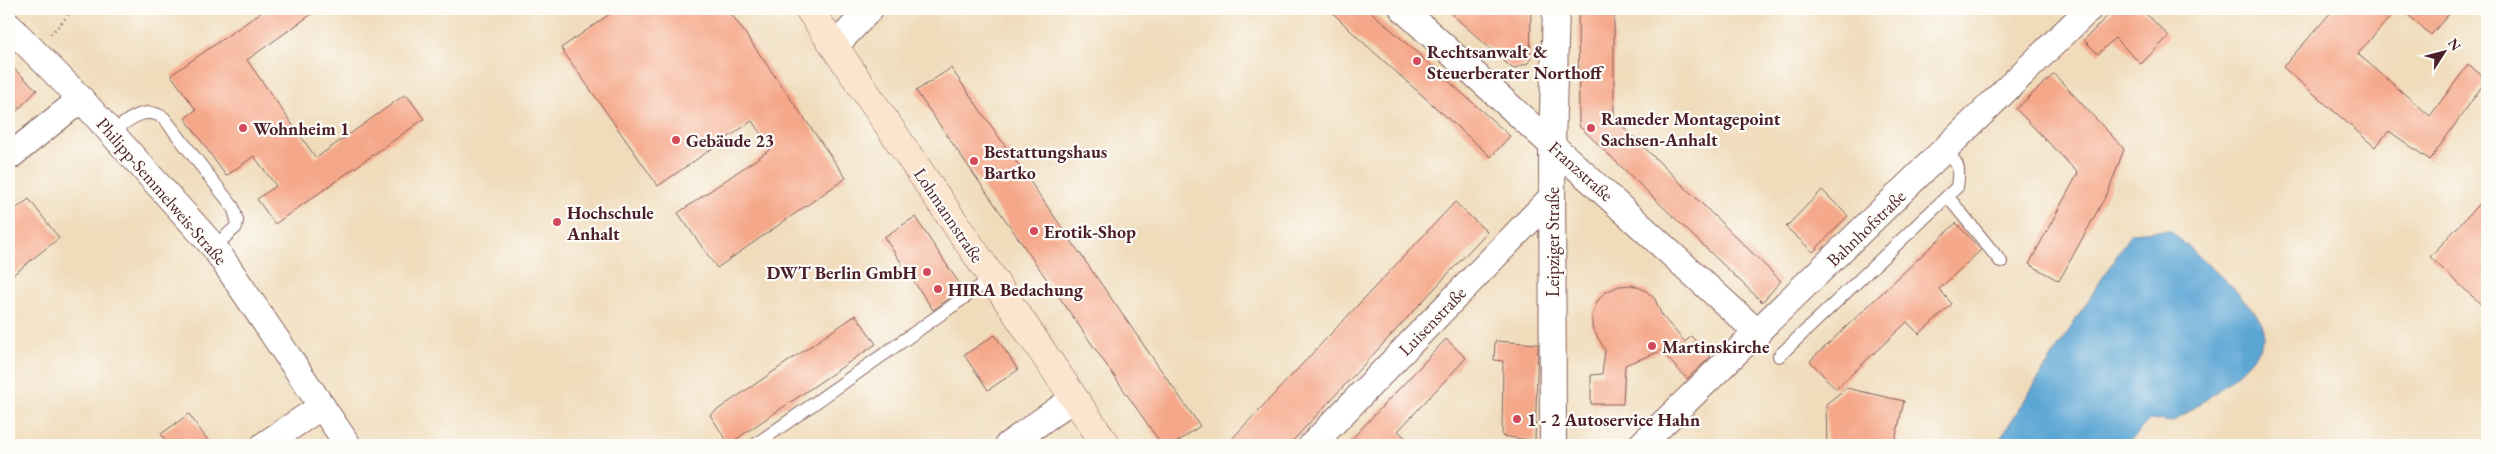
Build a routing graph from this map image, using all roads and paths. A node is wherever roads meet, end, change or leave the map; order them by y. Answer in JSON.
{"nodes":[{"id":1,"x":74,"y":9,"type":"edge"},
{"id":2,"x":809,"y":9,"type":"edge"},
{"id":3,"x":870,"y":9,"type":"edge"},
{"id":4,"x":1403,"y":9,"type":"edge"},
{"id":5,"x":1556,"y":9,"type":"edge"},
{"id":6,"x":2089,"y":9,"type":"edge"},
{"id":7,"x":9,"y":26,"type":"edge"},
{"id":8,"x":834,"y":47,"type":"junction"},
{"id":9,"x":35,"y":51,"type":"junction"},
{"id":10,"x":81,"y":99,"type":"junction"},
{"id":11,"x":112,"y":132,"type":"junction"},
{"id":12,"x":1552,"y":144,"type":"junction"},
{"id":13,"x":1945,"y":150,"type":"junction"},
{"id":14,"x":9,"y":157,"type":"edge"},
{"id":15,"x":1552,"y":197,"type":"junction"},
{"id":16,"x":1948,"y":198,"type":"junction"},
{"id":17,"x":214,"y":247,"type":"junction"},
{"id":18,"x":2001,"y":262,"type":"dead end"},
{"id":19,"x":992,"y":278,"type":"junction"},
{"id":20,"x":1758,"y":333,"type":"junction"},
{"id":21,"x":1779,"y":356,"type":"dead end"},
{"id":22,"x":1074,"y":398,"type":"junction"},
{"id":23,"x":322,"y":406,"type":"junction"},
{"id":24,"x":264,"y":445,"type":"edge"},
{"id":25,"x":348,"y":445,"type":"edge"},
{"id":26,"x":755,"y":445,"type":"edge"},
{"id":27,"x":1008,"y":445,"type":"edge"},
{"id":28,"x":1106,"y":445,"type":"edge"},
{"id":29,"x":1312,"y":445,"type":"edge"},
{"id":30,"x":1553,"y":445,"type":"edge"},
{"id":31,"x":1642,"y":445,"type":"edge"}],
"edges":[{"from":1,"to":9,"type":"path"},
{"from":2,"to":8,"type":"main road","name":"Lohmannstraße"},
{"from":3,"to":8,"type":"street"},
{"from":4,"to":12,"type":"street","name":"Franzstraße"},
{"from":5,"to":12,"type":"street","name":"Leipziger Straße"},
{"from":6,"to":13,"type":"street","name":"Bahnhofstraße"},
{"from":7,"to":9,"type":"street","name":"Philipp-Semmelweis-Straße"},
{"from":8,"to":19,"type":"main road","name":"Lohmannstraße"},
{"from":9,"to":10,"type":"street","name":"Philipp-Semmelweis-Straße"},
{"from":10,"to":11,"type":"street","name":"Philipp-Semmelweis-Straße"},
{"from":10,"to":14,"type":"street"},
{"from":11,"to":17,"type":"street","name":"Philipp-Semmelweis-Straße"},
{"from":11,"to":17,"type":"lane"},
{"from":12,"to":15,"type":"street","name":"Leipziger Straße"},
{"from":12,"to":20,"type":"street","name":"Franzstraße"},
{"from":13,"to":16,"type":"lane"},
{"from":13,"to":20,"type":"street","name":"Bahnhofstraße"},
{"from":15,"to":29,"type":"street","name":"Luisenstraße"},
{"from":15,"to":30,"type":"street","name":"Leipziger Straße"},
{"from":16,"to":18,"type":"lane"},
{"from":16,"to":21,"type":"lane"},
{"from":17,"to":23,"type":"street","name":"Philipp-Semmelweis-Straße"},
{"from":19,"to":22,"type":"main road","name":"Lohmannstraße"},
{"from":19,"to":26,"type":"lane"},
{"from":20,"to":31,"type":"street","name":"Bahnhofstraße"},
{"from":22,"to":27,"type":"street"},
{"from":22,"to":28,"type":"main road","name":"Lohmannstraße"},
{"from":23,"to":24,"type":"street"},
{"from":23,"to":25,"type":"street","name":"Philipp-Semmelweis-Straße"}]}
